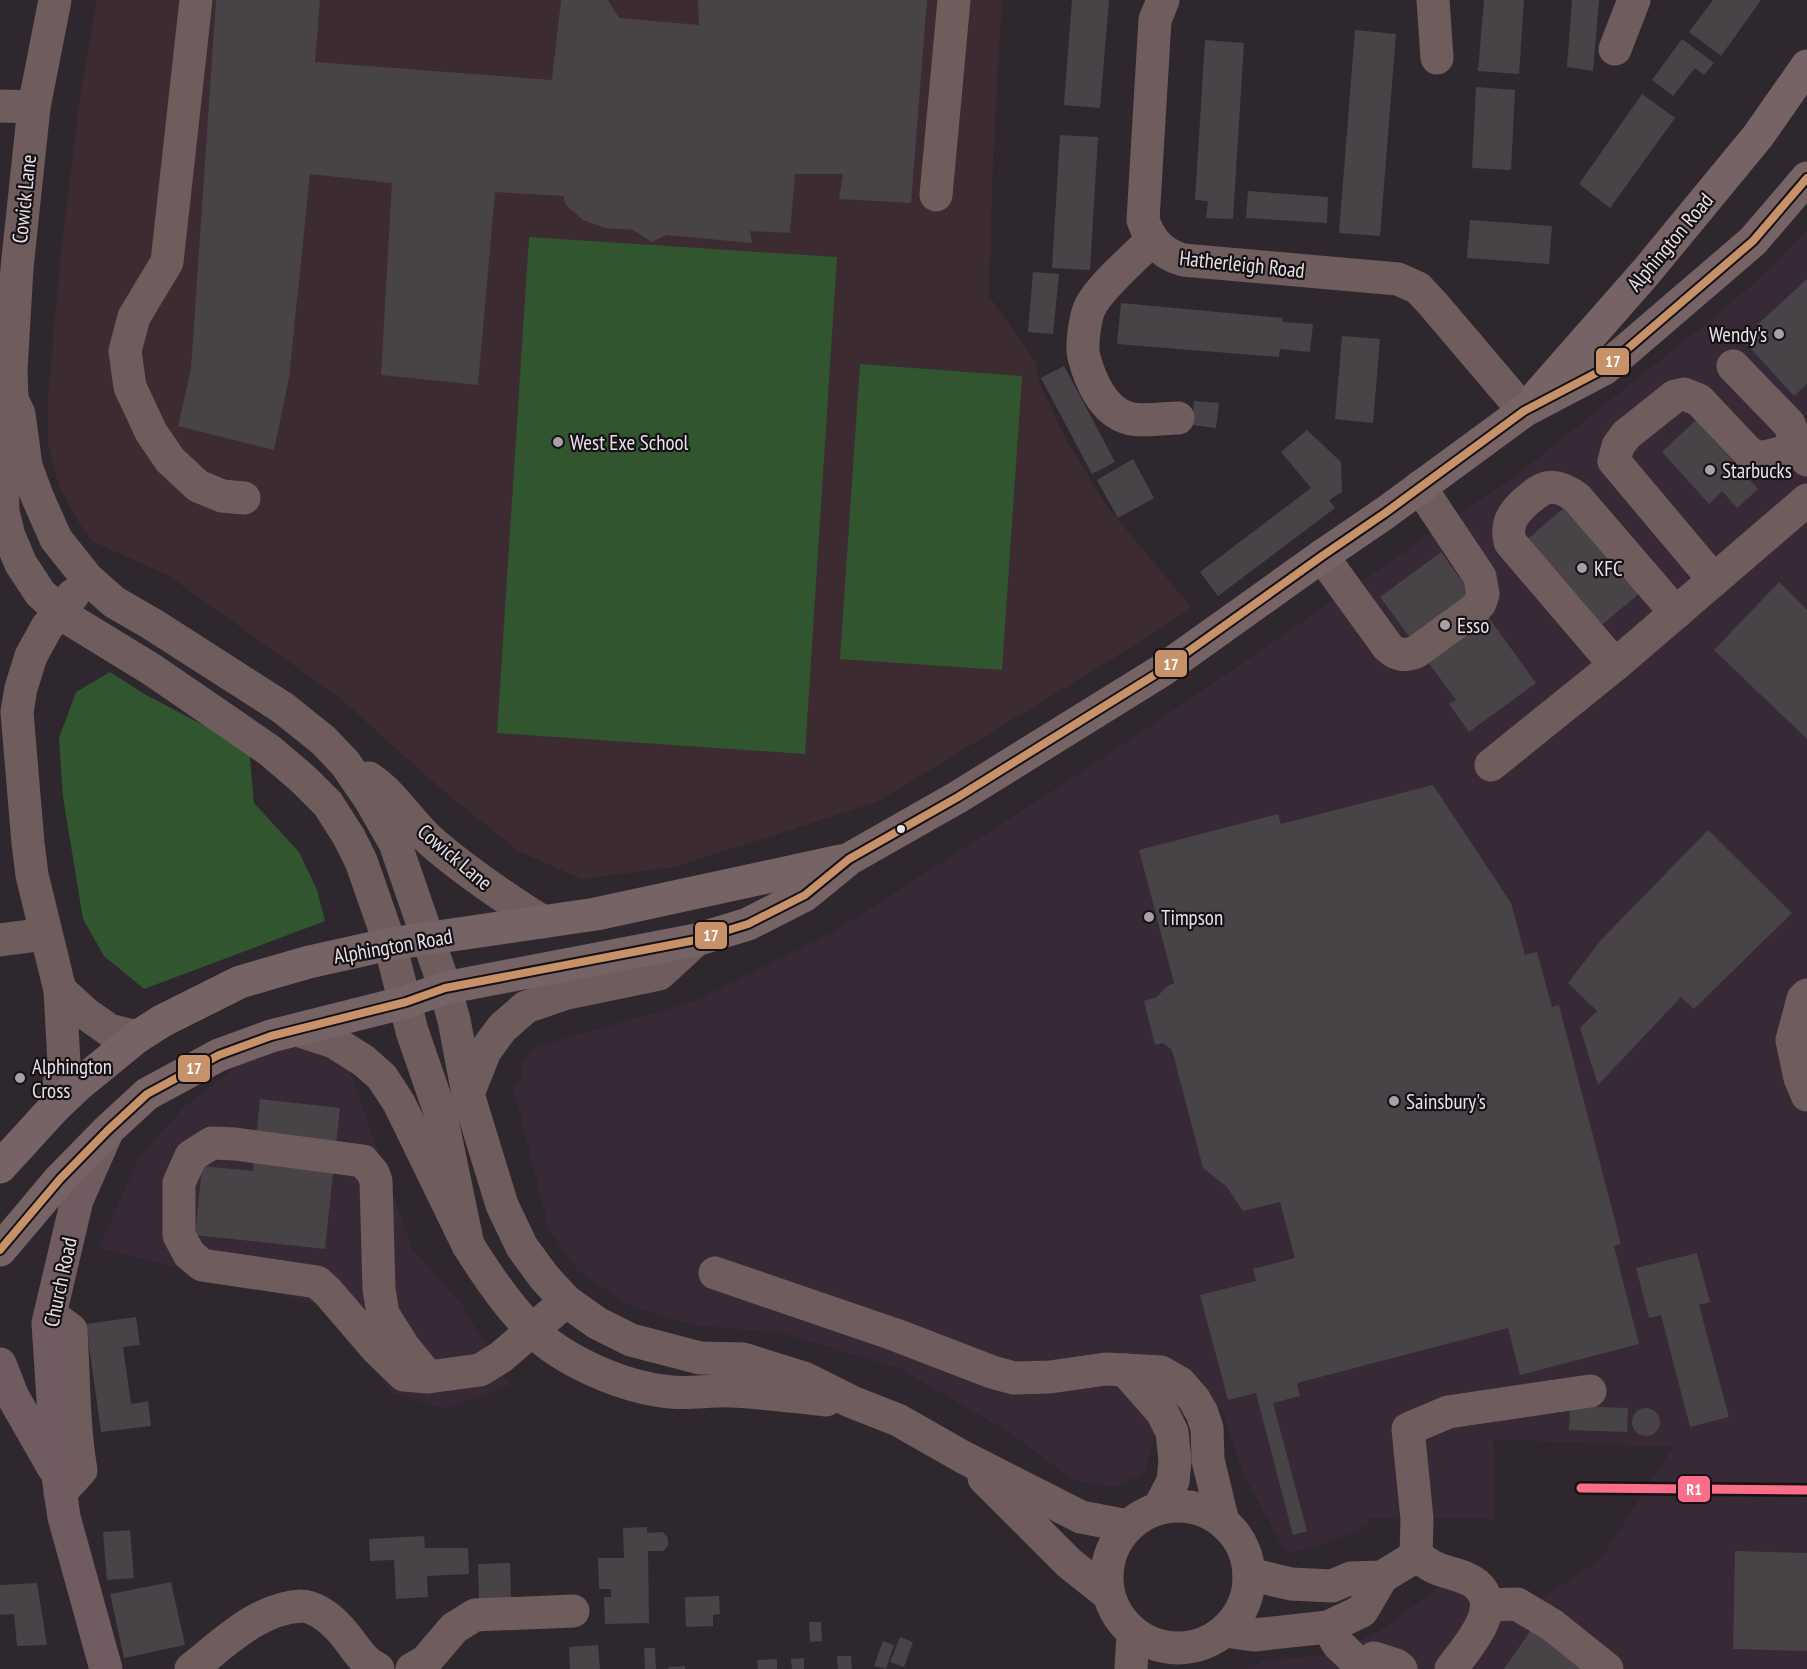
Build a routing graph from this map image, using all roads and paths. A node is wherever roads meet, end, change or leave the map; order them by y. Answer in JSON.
{"nodes":[{"id":1,"x":55,"y":0,"type":"edge"},
{"id":2,"x":196,"y":0,"type":"edge"},
{"id":3,"x":954,"y":0,"type":"edge"},
{"id":4,"x":1163,"y":0,"type":"edge"},
{"id":5,"x":1433,"y":0,"type":"edge"},
{"id":6,"x":1634,"y":0,"type":"edge"},
{"id":7,"x":1615,"y":49,"type":"dead end"},
{"id":8,"x":1437,"y":58,"type":"dead end"},
{"id":9,"x":1807,"y":66,"type":"edge"},
{"id":10,"x":1807,"y":93,"type":"edge"},
{"id":11,"x":0,"y":106,"type":"edge"},
{"id":12,"x":34,"y":107,"type":"junction"},
{"id":13,"x":1758,"y":136,"type":"junction"},
{"id":14,"x":1807,"y":178,"type":"edge"},
{"id":15,"x":936,"y":195,"type":"dead end"},
{"id":16,"x":1152,"y":240,"type":"junction"},
{"id":17,"x":1733,"y":366,"type":"dead end"},
{"id":18,"x":12,"y":399,"type":"junction"},
{"id":19,"x":1524,"y":411,"type":"junction"},
{"id":20,"x":1178,"y":418,"type":"dead end"},
{"id":21,"x":1803,"y":454,"type":"edge"},
{"id":22,"x":1420,"y":488,"type":"junction"},
{"id":23,"x":244,"y":498,"type":"dead end"},
{"id":24,"x":1807,"y":500,"type":"edge"},
{"id":25,"x":1322,"y":556,"type":"junction"},
{"id":26,"x":87,"y":578,"type":"junction"},
{"id":27,"x":1714,"y":580,"type":"junction"},
{"id":28,"x":60,"y":611,"type":"junction"},
{"id":29,"x":1676,"y":612,"type":"junction"},
{"id":30,"x":1615,"y":665,"type":"junction"},
{"id":31,"x":10,"y":686,"type":"edge"},
{"id":32,"x":345,"y":763,"type":"junction"},
{"id":33,"x":1491,"y":765,"type":"dead end"},
{"id":34,"x":849,"y":859,"type":"junction"},
{"id":35,"x":543,"y":922,"type":"junction"},
{"id":36,"x":46,"y":934,"type":"junction"},
{"id":37,"x":427,"y":939,"type":"junction"},
{"id":38,"x":0,"y":940,"type":"edge"},
{"id":39,"x":696,"y":940,"type":"junction"},
{"id":40,"x":390,"y":944,"type":"junction"},
{"id":41,"x":446,"y":988,"type":"junction"},
{"id":42,"x":60,"y":990,"type":"junction"},
{"id":43,"x":1807,"y":995,"type":"edge"},
{"id":44,"x":406,"y":1002,"type":"junction"},
{"id":45,"x":297,"y":1030,"type":"junction"},
{"id":46,"x":137,"y":1037,"type":"junction"},
{"id":47,"x":468,"y":1094,"type":"junction"},
{"id":48,"x":1807,"y":1095,"type":"edge"},
{"id":49,"x":53,"y":1109,"type":"junction"},
{"id":50,"x":108,"y":1130,"type":"junction"},
{"id":51,"x":0,"y":1167,"type":"edge"},
{"id":52,"x":468,"y":1245,"type":"junction"},
{"id":53,"x":0,"y":1250,"type":"edge"},
{"id":54,"x":715,"y":1273,"type":"dead end"},
{"id":55,"x":566,"y":1301,"type":"junction"},
{"id":56,"x":532,"y":1330,"type":"junction"},
{"id":57,"x":0,"y":1364,"type":"edge"},
{"id":58,"x":1125,"y":1370,"type":"junction"},
{"id":59,"x":428,"y":1377,"type":"junction"},
{"id":60,"x":1590,"y":1390,"type":"dead end"},
{"id":61,"x":6,"y":1391,"type":"edge"},
{"id":62,"x":852,"y":1402,"type":"junction"},
{"id":63,"x":963,"y":1457,"type":"junction"},
{"id":64,"x":59,"y":1484,"type":"junction"},
{"id":65,"x":1160,"y":1508,"type":"junction"},
{"id":66,"x":1223,"y":1522,"type":"junction"},
{"id":67,"x":1128,"y":1526,"type":"junction"},
{"id":68,"x":1416,"y":1556,"type":"junction"},
{"id":69,"x":1250,"y":1574,"type":"junction"},
{"id":70,"x":1382,"y":1577,"type":"junction"},
{"id":71,"x":1108,"y":1594,"type":"junction"},
{"id":72,"x":1487,"y":1605,"type":"junction"},
{"id":73,"x":573,"y":1611,"type":"dead end"},
{"id":74,"x":1328,"y":1627,"type":"junction"},
{"id":75,"x":1133,"y":1633,"type":"junction"},
{"id":76,"x":1206,"y":1649,"type":"edge"},
{"id":77,"x":1362,"y":1668,"type":"edge"},
{"id":78,"x":106,"y":1669,"type":"edge"},
{"id":79,"x":191,"y":1669,"type":"edge"},
{"id":80,"x":378,"y":1669,"type":"edge"},
{"id":81,"x":412,"y":1669,"type":"edge"},
{"id":82,"x":1131,"y":1669,"type":"edge"},
{"id":83,"x":1401,"y":1669,"type":"edge"},
{"id":84,"x":1451,"y":1669,"type":"edge"},
{"id":85,"x":1607,"y":1669,"type":"edge"}],
"edges":[{"from":1,"to":12,"type":"street","name":"Cowick Lane"},
{"from":2,"to":23,"type":"street"},
{"from":3,"to":15,"type":"street"},
{"from":4,"to":16,"type":"street","name":"Hatherleigh Road"},
{"from":5,"to":8,"type":"street"},
{"from":6,"to":7,"type":"street"},
{"from":9,"to":13,"type":"highway","name":"Alphington Road"},
{"from":10,"to":13,"type":"street"},
{"from":11,"to":12,"type":"street"},
{"from":12,"to":18,"type":"street","name":"Cowick Lane"},
{"from":13,"to":19,"type":"highway","name":"Alphington Road"},
{"from":14,"to":19,"type":"highway","name":"Alphington Road"},
{"from":16,"to":19,"type":"street","name":"Hatherleigh Road"},
{"from":16,"to":20,"type":"street"},
{"from":17,"to":21,"type":"street"},
{"from":18,"to":26,"type":"street"},
{"from":18,"to":28,"type":"street"},
{"from":19,"to":22,"type":"highway","name":"Alphington Road"},
{"from":21,"to":27,"type":"street"},
{"from":22,"to":25,"type":"highway","name":"Alphington Road"},
{"from":22,"to":25,"type":"street"},
{"from":24,"to":27,"type":"street"},
{"from":25,"to":34,"type":"highway","name":"Alphington Road"},
{"from":26,"to":28,"type":"street"},
{"from":26,"to":32,"type":"street"},
{"from":27,"to":29,"type":"street"},
{"from":28,"to":31,"type":"street"},
{"from":28,"to":40,"type":"street"},
{"from":29,"to":30,"type":"street"},
{"from":29,"to":30,"type":"street"},
{"from":30,"to":33,"type":"street"},
{"from":31,"to":36,"type":"street"},
{"from":32,"to":35,"type":"street","name":"Cowick Lane"},
{"from":32,"to":37,"type":"street"},
{"from":34,"to":35,"type":"highway","name":"Alphington Road"},
{"from":34,"to":39,"type":"highway","name":"Alphington Road"},
{"from":35,"to":37,"type":"highway","name":"Alphington Road"},
{"from":36,"to":38,"type":"street"},
{"from":36,"to":42,"type":"street"},
{"from":37,"to":40,"type":"highway","name":"Alphington Road"},
{"from":37,"to":41,"type":"street"},
{"from":39,"to":41,"type":"highway","name":"Alphington Road"},
{"from":39,"to":47,"type":"street"},
{"from":40,"to":44,"type":"street"},
{"from":40,"to":46,"type":"highway","name":"Alphington Road"},
{"from":41,"to":44,"type":"highway","name":"Alphington Road"},
{"from":41,"to":47,"type":"street"},
{"from":42,"to":46,"type":"street"},
{"from":42,"to":49,"type":"street"},
{"from":43,"to":48,"type":"street"},
{"from":44,"to":45,"type":"highway","name":"Alphington Road"},
{"from":44,"to":52,"type":"street"},
{"from":45,"to":50,"type":"highway","name":"Alphington Road"},
{"from":45,"to":52,"type":"street"},
{"from":46,"to":49,"type":"highway","name":"Alphington Road"},
{"from":47,"to":55,"type":"street"},
{"from":49,"to":51,"type":"highway","name":"Alphington Road"},
{"from":50,"to":53,"type":"highway","name":"Alphington Road"},
{"from":50,"to":64,"type":"main road","name":"Church Road"},
{"from":52,"to":56,"type":"street"},
{"from":54,"to":58,"type":"street"},
{"from":55,"to":56,"type":"street"},
{"from":55,"to":62,"type":"street"},
{"from":56,"to":59,"type":"street"},
{"from":56,"to":62,"type":"street"},
{"from":57,"to":61,"type":"main road","name":"Church Road"},
{"from":58,"to":65,"type":"street"},
{"from":58,"to":66,"type":"street"},
{"from":59,"to":59,"type":"street"},
{"from":60,"to":68,"type":"street"},
{"from":61,"to":64,"type":"main road","name":"Church Road"},
{"from":62,"to":63,"type":"street"},
{"from":63,"to":67,"type":"street"},
{"from":63,"to":71,"type":"street"},
{"from":64,"to":78,"type":"main road","name":"Church Road"},
{"from":65,"to":66,"type":"street"},
{"from":65,"to":67,"type":"street"},
{"from":66,"to":69,"type":"street"},
{"from":67,"to":71,"type":"street"},
{"from":68,"to":70,"type":"street"},
{"from":68,"to":72,"type":"street"},
{"from":69,"to":70,"type":"street"},
{"from":69,"to":76,"type":"street"},
{"from":70,"to":74,"type":"street"},
{"from":71,"to":75,"type":"street"},
{"from":72,"to":84,"type":"street"},
{"from":72,"to":85,"type":"street"},
{"from":73,"to":81,"type":"street"},
{"from":74,"to":76,"type":"street"},
{"from":74,"to":77,"type":"street"},
{"from":75,"to":76,"type":"street"},
{"from":75,"to":82,"type":"street"},
{"from":77,"to":83,"type":"street"},
{"from":79,"to":80,"type":"street"}]}
